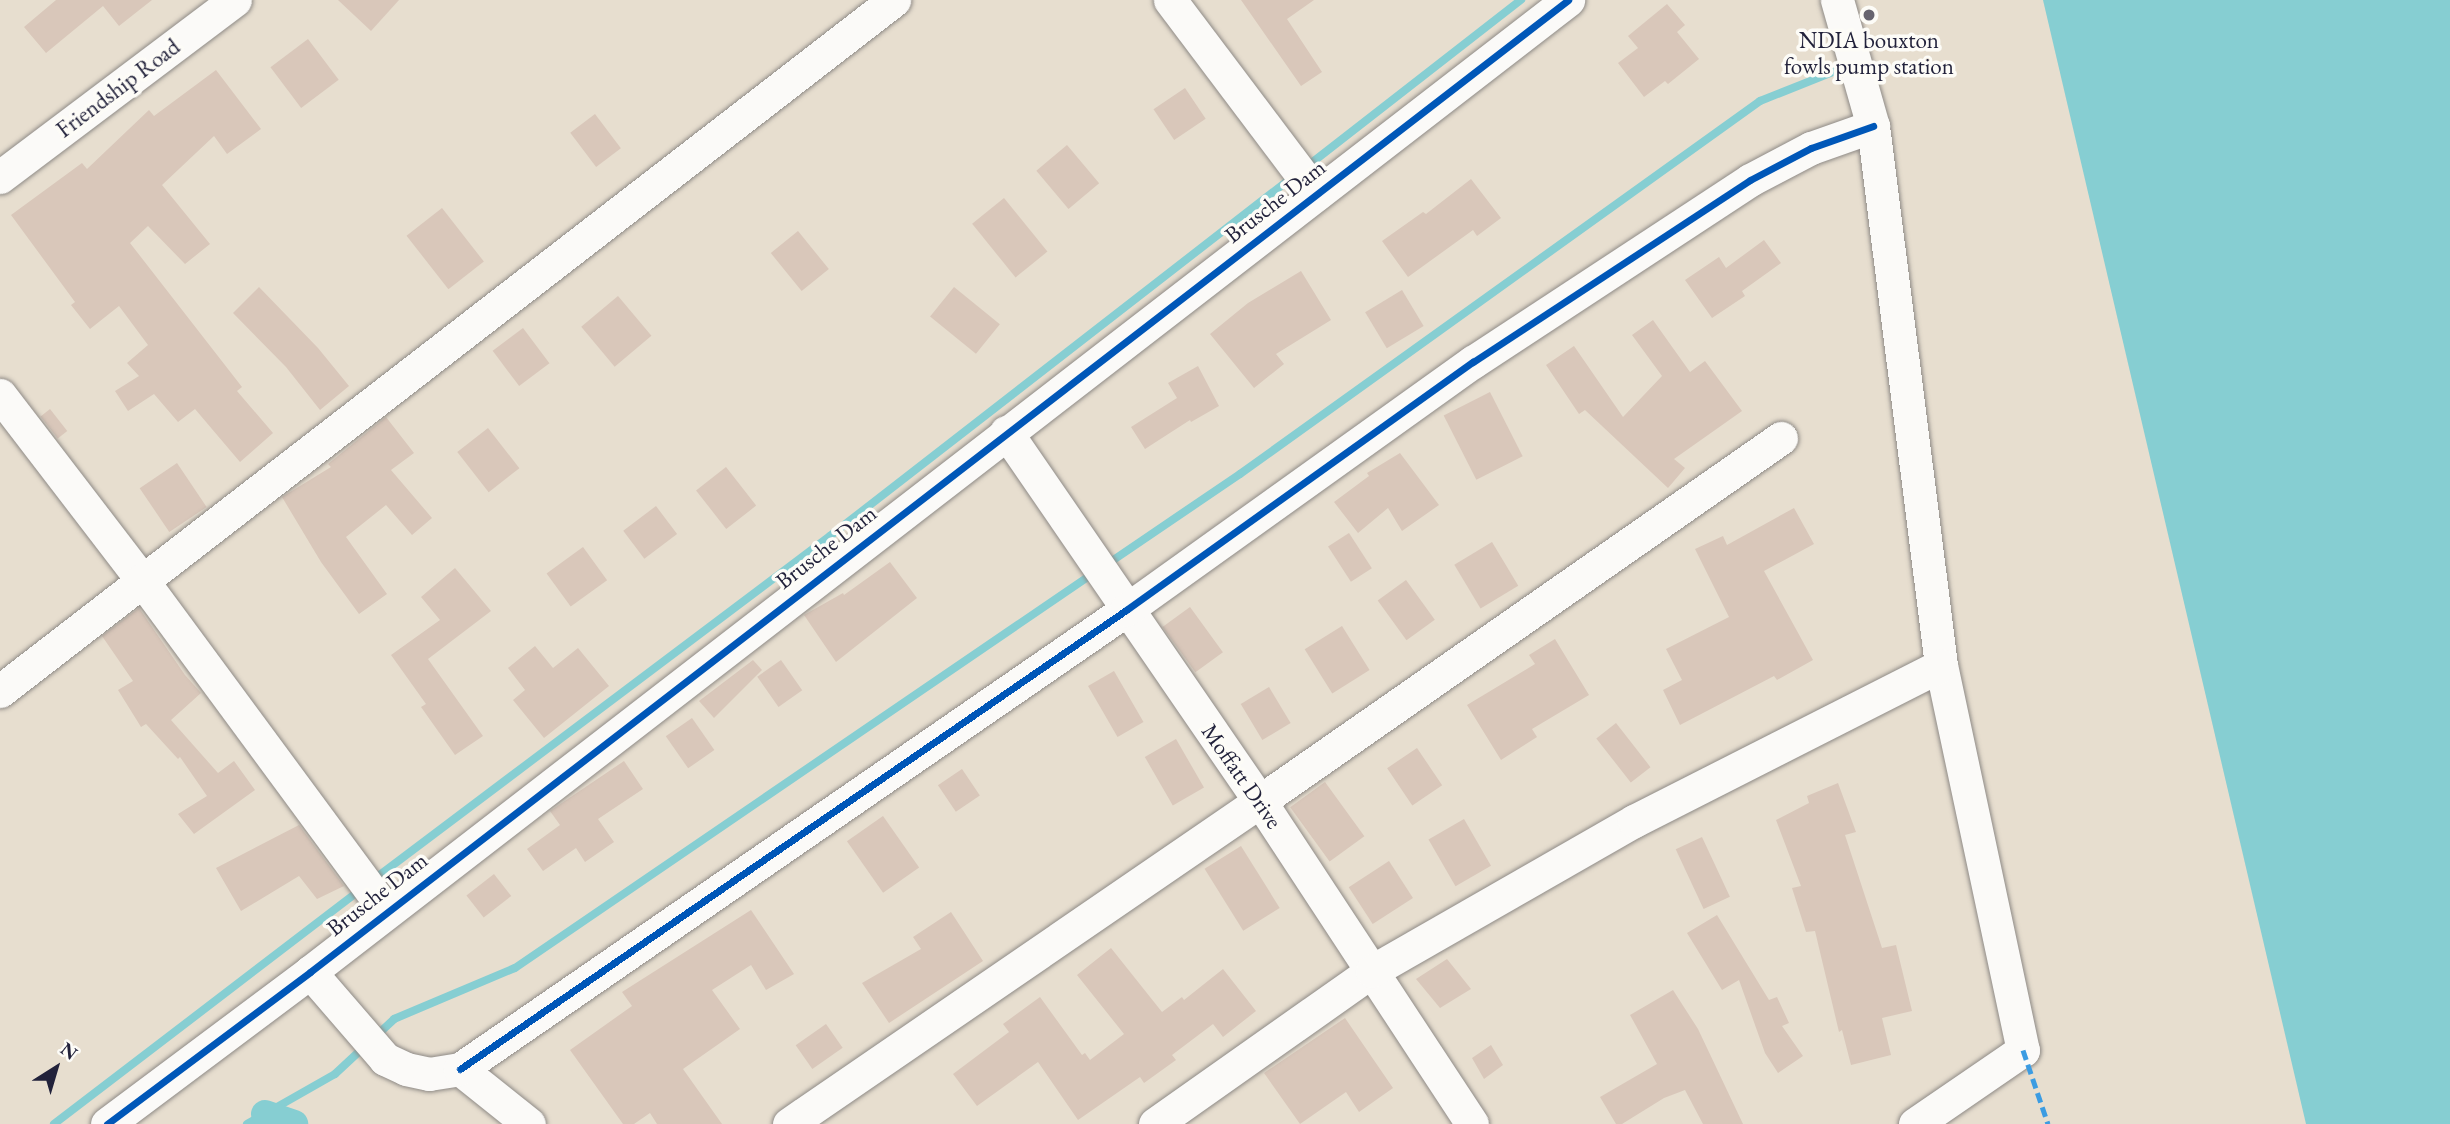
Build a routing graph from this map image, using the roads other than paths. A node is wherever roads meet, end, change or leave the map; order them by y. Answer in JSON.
{"nodes":[{"id":1,"x":235,"y":0,"type":"edge"},
{"id":2,"x":894,"y":0,"type":"edge"},
{"id":3,"x":1170,"y":0,"type":"edge"},
{"id":4,"x":1568,"y":0,"type":"edge"},
{"id":5,"x":1837,"y":0,"type":"edge"},
{"id":6,"x":1872,"y":126,"type":"junction"},
{"id":7,"x":0,"y":177,"type":"edge"},
{"id":8,"x":1305,"y":178,"type":"junction"},
{"id":9,"x":0,"y":395,"type":"edge"},
{"id":10,"x":1006,"y":432,"type":"junction"},
{"id":11,"x":1781,"y":438,"type":"dead end"},
{"id":12,"x":142,"y":580,"type":"junction"},
{"id":13,"x":1121,"y":602,"type":"junction"},
{"id":14,"x":1941,"y":665,"type":"junction"},
{"id":15,"x":0,"y":691,"type":"edge"},
{"id":16,"x":1260,"y":801,"type":"junction"},
{"id":17,"x":386,"y":911,"type":"junction"},
{"id":18,"x":1372,"y":971,"type":"junction"},
{"id":19,"x":310,"y":972,"type":"junction"},
{"id":20,"x":460,"y":1069,"type":"junction"},
{"id":21,"x":107,"y":1124,"type":"edge"},
{"id":22,"x":529,"y":1124,"type":"edge"},
{"id":23,"x":789,"y":1124,"type":"edge"},
{"id":24,"x":1154,"y":1124,"type":"edge"},
{"id":25,"x":1472,"y":1124,"type":"edge"},
{"id":26,"x":1915,"y":1124,"type":"edge"}],
"edges":[{"from":1,"to":7,"type":"street","name":"Friendship Road"},
{"from":2,"to":12,"type":"street"},
{"from":3,"to":8,"type":"street"},
{"from":4,"to":8,"type":"street","name":"Brusche Dam"},
{"from":5,"to":6,"type":"street"},
{"from":6,"to":13,"type":"street"},
{"from":6,"to":14,"type":"street"},
{"from":8,"to":10,"type":"street","name":"Brusche Dam"},
{"from":9,"to":12,"type":"street"},
{"from":10,"to":13,"type":"street","name":"Moffatt Drive"},
{"from":10,"to":17,"type":"street","name":"Brusche Dam"},
{"from":11,"to":16,"type":"street"},
{"from":12,"to":15,"type":"street"},
{"from":12,"to":17,"type":"street"},
{"from":13,"to":16,"type":"street","name":"Moffatt Drive"},
{"from":13,"to":20,"type":"street"},
{"from":14,"to":18,"type":"street"},
{"from":14,"to":26,"type":"street"},
{"from":16,"to":18,"type":"street","name":"Moffatt Drive"},
{"from":16,"to":23,"type":"street"},
{"from":17,"to":19,"type":"street","name":"Brusche Dam"},
{"from":18,"to":24,"type":"street"},
{"from":18,"to":25,"type":"street","name":"Moffatt Drive"},
{"from":19,"to":20,"type":"street"},
{"from":19,"to":21,"type":"street","name":"Brusche Dam"},
{"from":20,"to":22,"type":"street"}]}
